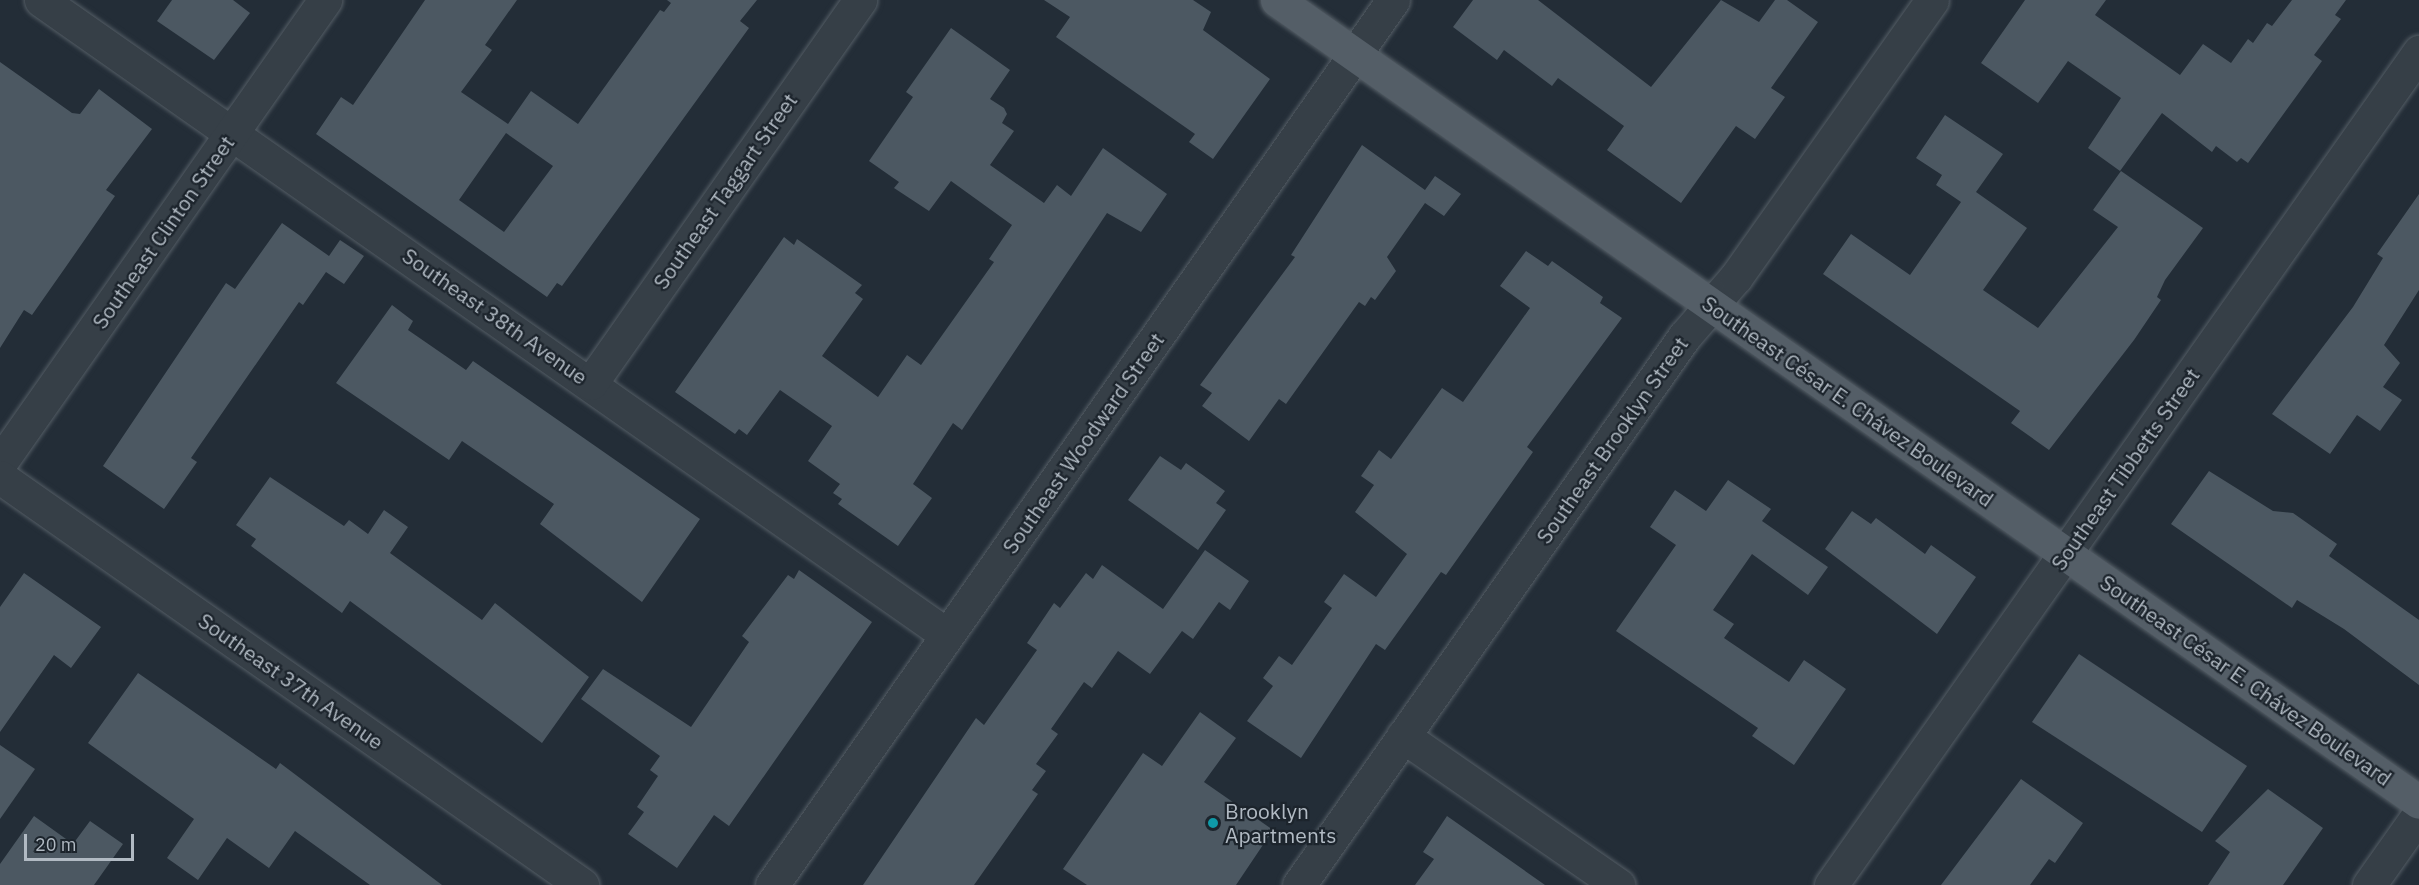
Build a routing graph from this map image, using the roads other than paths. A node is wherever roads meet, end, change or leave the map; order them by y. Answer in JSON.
{"nodes":[{"id":1,"x":41,"y":0,"type":"edge"},
{"id":2,"x":325,"y":0,"type":"edge"},
{"id":3,"x":860,"y":0,"type":"edge"},
{"id":4,"x":1277,"y":0,"type":"edge"},
{"id":5,"x":1393,"y":0,"type":"edge"},
{"id":6,"x":1932,"y":0,"type":"edge"},
{"id":7,"x":2419,"y":52,"type":"edge"},
{"id":8,"x":1355,"y":54,"type":"junction"},
{"id":9,"x":232,"y":133,"type":"junction"},
{"id":10,"x":1711,"y":306,"type":"junction"},
{"id":11,"x":591,"y":383,"type":"junction"},
{"id":12,"x":0,"y":463,"type":"edge"},
{"id":13,"x":0,"y":477,"type":"edge"},
{"id":14,"x":2065,"y":553,"type":"junction"},
{"id":15,"x":947,"y":636,"type":"junction"},
{"id":16,"x":1403,"y":736,"type":"junction"},
{"id":17,"x":2419,"y":802,"type":"edge"},
{"id":18,"x":2419,"y":814,"type":"edge"},
{"id":19,"x":582,"y":885,"type":"edge"},
{"id":20,"x":772,"y":885,"type":"edge"},
{"id":21,"x":1299,"y":885,"type":"edge"},
{"id":22,"x":1618,"y":885,"type":"edge"},
{"id":23,"x":1831,"y":885,"type":"edge"},
{"id":24,"x":2369,"y":885,"type":"edge"}],
"edges":[{"from":1,"to":9,"type":"street","name":"Southeast 38th Avenue"},
{"from":2,"to":9,"type":"street","name":"Southeast Clinton Street"},
{"from":3,"to":11,"type":"street","name":"Southeast Taggart Street"},
{"from":4,"to":8,"type":"main road","name":"Southeast César E. Chávez Boulevard"},
{"from":5,"to":8,"type":"street","name":"Southeast Woodward Street"},
{"from":6,"to":10,"type":"street","name":"Southeast Brooklyn Street"},
{"from":7,"to":14,"type":"street","name":"Southeast Tibbetts Street"},
{"from":8,"to":10,"type":"main road","name":"Southeast César E. Chávez Boulevard"},
{"from":8,"to":15,"type":"street","name":"Southeast Woodward Street"},
{"from":9,"to":11,"type":"street","name":"Southeast 38th Avenue"},
{"from":9,"to":12,"type":"street","name":"Southeast Clinton Street"},
{"from":10,"to":14,"type":"main road","name":"Southeast César E. Chávez Boulevard"},
{"from":10,"to":16,"type":"street","name":"Southeast Brooklyn Street"},
{"from":11,"to":15,"type":"street","name":"Southeast 38th Avenue"},
{"from":13,"to":19,"type":"street","name":"Southeast 37th Avenue"},
{"from":14,"to":17,"type":"main road","name":"Southeast César E. Chávez Boulevard"},
{"from":14,"to":23,"type":"street","name":"Southeast Tibbetts Street"},
{"from":15,"to":20,"type":"street","name":"Southeast Woodward Street"},
{"from":16,"to":21,"type":"street","name":"Southeast Brooklyn Street"},
{"from":16,"to":22,"type":"street"},
{"from":18,"to":24,"type":"street"}]}
